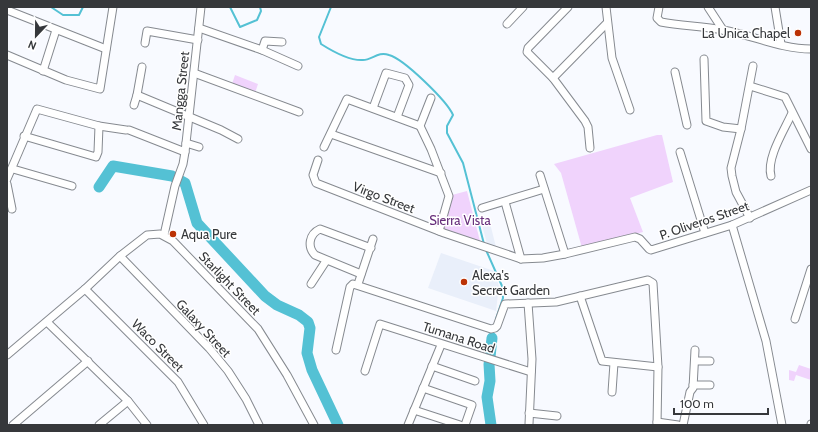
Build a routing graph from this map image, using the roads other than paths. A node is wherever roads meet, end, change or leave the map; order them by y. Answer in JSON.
{"nodes":[{"id":1,"x":113,"y":7,"type":"edge"},
{"id":2,"x":201,"y":7,"type":"edge"},
{"id":3,"x":523,"y":7,"type":"edge"},
{"id":4,"x":568,"y":7,"type":"edge"},
{"id":5,"x":606,"y":7,"type":"edge"},
{"id":6,"x":659,"y":7,"type":"edge"},
{"id":7,"x":708,"y":7,"type":"edge"},
{"id":8,"x":775,"y":7,"type":"edge"},
{"id":9,"x":7,"y":10,"type":"edge"},
{"id":10,"x":507,"y":24,"type":"dead end"},
{"id":11,"x":606,"y":24,"type":"junction"},
{"id":12,"x":199,"y":28,"type":"junction"},
{"id":13,"x":56,"y":30,"type":"junction"},
{"id":14,"x":722,"y":30,"type":"junction"},
{"id":15,"x":198,"y":40,"type":"junction"},
{"id":16,"x":282,"y":42,"type":"dead end"},
{"id":17,"x":145,"y":43,"type":"dead end"},
{"id":18,"x":781,"y":44,"type":"junction"},
{"id":19,"x":106,"y":48,"type":"junction"},
{"id":20,"x":811,"y":49,"type":"edge"},
{"id":21,"x":262,"y":50,"type":"junction"},
{"id":22,"x":7,"y":55,"type":"edge"},
{"id":23,"x":704,"y":59,"type":"dead end"},
{"id":24,"x":298,"y":66,"type":"dead end"},
{"id":25,"x":753,"y":66,"type":"dead end"},
{"id":26,"x":142,"y":67,"type":"dead end"},
{"id":27,"x":43,"y":71,"type":"junction"},
{"id":28,"x":675,"y":72,"type":"dead end"},
{"id":29,"x":194,"y":73,"type":"junction"},
{"id":30,"x":553,"y":78,"type":"junction"},
{"id":31,"x":750,"y":86,"type":"junction"},
{"id":32,"x":137,"y":95,"type":"junction"},
{"id":33,"x":431,"y":98,"type":"dead end"},
{"id":34,"x":134,"y":105,"type":"dead end"},
{"id":35,"x":373,"y":108,"type":"junction"},
{"id":36,"x":630,"y":110,"type":"dead end"},
{"id":37,"x":299,"y":112,"type":"dead end"},
{"id":38,"x":792,"y":113,"type":"junction"},
{"id":39,"x":189,"y":117,"type":"junction"},
{"id":40,"x":397,"y":117,"type":"junction"},
{"id":41,"x":687,"y":125,"type":"dead end"},
{"id":42,"x":99,"y":126,"type":"junction"},
{"id":43,"x":420,"y":126,"type":"junction"},
{"id":44,"x":741,"y":129,"type":"junction"},
{"id":45,"x":331,"y":134,"type":"junction"},
{"id":46,"x":24,"y":136,"type":"junction"},
{"id":47,"x":238,"y":139,"type":"dead end"},
{"id":48,"x":186,"y":143,"type":"junction"},
{"id":49,"x":199,"y":147,"type":"dead end"},
{"id":50,"x":324,"y":147,"type":"dead end"},
{"id":51,"x":590,"y":148,"type":"dead end"},
{"id":52,"x":811,"y":149,"type":"edge"},
{"id":53,"x":185,"y":152,"type":"junction"},
{"id":54,"x":680,"y":152,"type":"dead end"},
{"id":55,"x":318,"y":160,"type":"dead end"},
{"id":56,"x":13,"y":169,"type":"junction"},
{"id":57,"x":441,"y":173,"type":"junction"},
{"id":58,"x":540,"y":175,"type":"dead end"},
{"id":59,"x":771,"y":176,"type":"dead end"},
{"id":60,"x":7,"y":179,"type":"edge"},
{"id":61,"x":7,"y":184,"type":"edge"},
{"id":62,"x":72,"y":186,"type":"dead end"},
{"id":63,"x":544,"y":189,"type":"junction"},
{"id":64,"x":811,"y":190,"type":"edge"},
{"id":65,"x":505,"y":202,"type":"junction"},
{"id":66,"x":482,"y":208,"type":"dead end"},
{"id":67,"x":12,"y":209,"type":"dead end"},
{"id":68,"x":750,"y":218,"type":"junction"},
{"id":69,"x":732,"y":226,"type":"junction"},
{"id":70,"x":439,"y":231,"type":"junction"},
{"id":71,"x":705,"y":233,"type":"junction"},
{"id":72,"x":164,"y":236,"type":"junction"},
{"id":73,"x":373,"y":239,"type":"dead end"},
{"id":74,"x":371,"y":248,"type":"junction"},
{"id":75,"x":582,"y":250,"type":"joint"},
{"id":76,"x":565,"y":254,"type":"junction"},
{"id":77,"x":120,"y":256,"type":"junction"},
{"id":78,"x":521,"y":259,"type":"junction"},
{"id":79,"x":326,"y":261,"type":"junction"},
{"id":80,"x":811,"y":269,"type":"edge"},
{"id":81,"x":361,"y":274,"type":"junction"},
{"id":82,"x":311,"y":284,"type":"dead end"},
{"id":83,"x":355,"y":284,"type":"junction"},
{"id":84,"x":85,"y":289,"type":"junction"},
{"id":85,"x":580,"y":296,"type":"junction"},
{"id":86,"x":528,"y":303,"type":"junction"},
{"id":87,"x":795,"y":319,"type":"dead end"},
{"id":88,"x":47,"y":322,"type":"junction"},
{"id":89,"x":441,"y":345,"type":"junction"},
{"id":90,"x":336,"y":350,"type":"dead end"},
{"id":91,"x":695,"y":350,"type":"dead end"},
{"id":92,"x":7,"y":355,"type":"edge"},
{"id":93,"x":88,"y":361,"type":"junction"},
{"id":94,"x":695,"y":361,"type":"junction"},
{"id":95,"x":710,"y":361,"type":"dead end"},
{"id":96,"x":614,"y":363,"type":"junction"},
{"id":97,"x":432,"y":366,"type":"junction"},
{"id":98,"x":658,"y":367,"type":"junction"},
{"id":99,"x":365,"y":371,"type":"dead end"},
{"id":100,"x":531,"y":372,"type":"junction"},
{"id":101,"x":475,"y":381,"type":"dead end"},
{"id":102,"x":693,"y":385,"type":"junction"},
{"id":103,"x":710,"y":385,"type":"dead end"},
{"id":104,"x":423,"y":388,"type":"junction"},
{"id":105,"x":612,"y":392,"type":"dead end"},
{"id":106,"x":128,"y":401,"type":"junction"},
{"id":107,"x":414,"y":410,"type":"junction"},
{"id":108,"x":529,"y":413,"type":"junction"},
{"id":109,"x":557,"y":416,"type":"dead end"},
{"id":110,"x":529,"y":424,"type":"dead end"},
{"id":111,"x":657,"y":424,"type":"edge"},
{"id":112,"x":13,"y":425,"type":"edge"},
{"id":113,"x":99,"y":425,"type":"edge"},
{"id":114,"x":147,"y":425,"type":"edge"},
{"id":115,"x":204,"y":425,"type":"edge"},
{"id":116,"x":259,"y":425,"type":"edge"},
{"id":117,"x":314,"y":425,"type":"edge"},
{"id":118,"x":408,"y":425,"type":"edge"},
{"id":119,"x":460,"y":425,"type":"edge"},
{"id":120,"x":465,"y":425,"type":"edge"},
{"id":121,"x":678,"y":425,"type":"edge"},
{"id":122,"x":683,"y":425,"type":"edge"},
{"id":123,"x":782,"y":425,"type":"edge"}],
"edges":[{"from":1,"to":19,"type":"street"},
{"from":2,"to":12,"type":"street","name":"Mangga Street"},
{"from":3,"to":10,"type":"street"},
{"from":4,"to":30,"type":"street"},
{"from":5,"to":11,"type":"street"},
{"from":6,"to":14,"type":"street"},
{"from":7,"to":14,"type":"street"},
{"from":8,"to":18,"type":"street"},
{"from":9,"to":13,"type":"street"},
{"from":11,"to":30,"type":"street"},
{"from":11,"to":36,"type":"street"},
{"from":12,"to":15,"type":"street","name":"Mangga Street"},
{"from":12,"to":21,"type":"street"},
{"from":13,"to":19,"type":"street"},
{"from":13,"to":27,"type":"street"},
{"from":14,"to":18,"type":"street"},
{"from":15,"to":17,"type":"street"},
{"from":15,"to":29,"type":"street","name":"Mangga Street"},
{"from":16,"to":21,"type":"street"},
{"from":18,"to":20,"type":"street"},
{"from":19,"to":27,"type":"street"},
{"from":21,"to":24,"type":"street"},
{"from":22,"to":27,"type":"street"},
{"from":23,"to":44,"type":"street"},
{"from":25,"to":31,"type":"street"},
{"from":26,"to":32,"type":"street"},
{"from":28,"to":41,"type":"street"},
{"from":29,"to":37,"type":"street"},
{"from":29,"to":39,"type":"street","name":"Mangga Street"},
{"from":30,"to":51,"type":"street"},
{"from":31,"to":38,"type":"street"},
{"from":31,"to":44,"type":"street"},
{"from":32,"to":34,"type":"street"},
{"from":32,"to":39,"type":"street"},
{"from":33,"to":43,"type":"street"},
{"from":35,"to":40,"type":"street"},
{"from":35,"to":40,"type":"street"},
{"from":35,"to":45,"type":"street"},
{"from":38,"to":52,"type":"street"},
{"from":38,"to":59,"type":"street"},
{"from":39,"to":47,"type":"street"},
{"from":39,"to":48,"type":"street","name":"Mangga Street"},
{"from":40,"to":43,"type":"street"},
{"from":42,"to":46,"type":"street"},
{"from":42,"to":46,"type":"street"},
{"from":42,"to":53,"type":"street"},
{"from":43,"to":57,"type":"street"},
{"from":44,"to":68,"type":"street"},
{"from":45,"to":50,"type":"street"},
{"from":45,"to":57,"type":"street"},
{"from":46,"to":56,"type":"street"},
{"from":48,"to":49,"type":"street"},
{"from":48,"to":53,"type":"street","name":"Mangga Street"},
{"from":53,"to":72,"type":"street","name":"Mangga Street"},
{"from":54,"to":71,"type":"street"},
{"from":55,"to":70,"type":"street","name":"Virgo Street"},
{"from":56,"to":60,"type":"street"},
{"from":56,"to":62,"type":"street"},
{"from":57,"to":70,"type":"street"},
{"from":58,"to":63,"type":"street"},
{"from":61,"to":67,"type":"street"},
{"from":63,"to":65,"type":"street"},
{"from":63,"to":76,"type":"street"},
{"from":64,"to":68,"type":"street","name":"P. Oliveros Street"},
{"from":65,"to":66,"type":"street"},
{"from":65,"to":78,"type":"street"},
{"from":68,"to":69,"type":"street","name":"P. Oliveros Street"},
{"from":69,"to":71,"type":"street","name":"P. Oliveros Street"},
{"from":69,"to":123,"type":"street"},
{"from":70,"to":78,"type":"street","name":"Virgo Street"},
{"from":71,"to":75,"type":"street","name":"P. Oliveros Street"},
{"from":72,"to":77,"type":"street"},
{"from":72,"to":117,"type":"street","name":"Starlight Street"},
{"from":73,"to":74,"type":"street"},
{"from":74,"to":79,"type":"street"},
{"from":74,"to":81,"type":"street"},
{"from":75,"to":76,"type":"street","name":"Virgo Street"},
{"from":76,"to":78,"type":"street","name":"Virgo Street"},
{"from":77,"to":84,"type":"street"},
{"from":77,"to":116,"type":"street","name":"Galaxy Street"},
{"from":79,"to":81,"type":"street"},
{"from":79,"to":82,"type":"street"},
{"from":80,"to":87,"type":"street"},
{"from":81,"to":83,"type":"street"},
{"from":83,"to":86,"type":"street"},
{"from":83,"to":90,"type":"street"},
{"from":84,"to":88,"type":"street"},
{"from":84,"to":115,"type":"street","name":"Waco Street"},
{"from":85,"to":86,"type":"street"},
{"from":85,"to":96,"type":"street"},
{"from":85,"to":98,"type":"street"},
{"from":86,"to":100,"type":"street"},
{"from":88,"to":92,"type":"street"},
{"from":88,"to":93,"type":"street"},
{"from":89,"to":97,"type":"street"},
{"from":89,"to":99,"type":"street","name":"Tumana Road"},
{"from":89,"to":100,"type":"street","name":"Tumana Road"},
{"from":91,"to":94,"type":"street"},
{"from":93,"to":106,"type":"street"},
{"from":93,"to":112,"type":"street"},
{"from":94,"to":95,"type":"street"},
{"from":94,"to":102,"type":"street"},
{"from":96,"to":98,"type":"street"},
{"from":96,"to":105,"type":"street"},
{"from":97,"to":101,"type":"street"},
{"from":97,"to":104,"type":"street"},
{"from":98,"to":111,"type":"street"},
{"from":100,"to":108,"type":"street"},
{"from":102,"to":103,"type":"street"},
{"from":102,"to":122,"type":"street"},
{"from":104,"to":107,"type":"street"},
{"from":104,"to":120,"type":"street"},
{"from":106,"to":113,"type":"street"},
{"from":106,"to":114,"type":"street"},
{"from":107,"to":118,"type":"street"},
{"from":107,"to":119,"type":"street"},
{"from":108,"to":109,"type":"street"},
{"from":108,"to":110,"type":"street"},
{"from":111,"to":121,"type":"street"}]}
